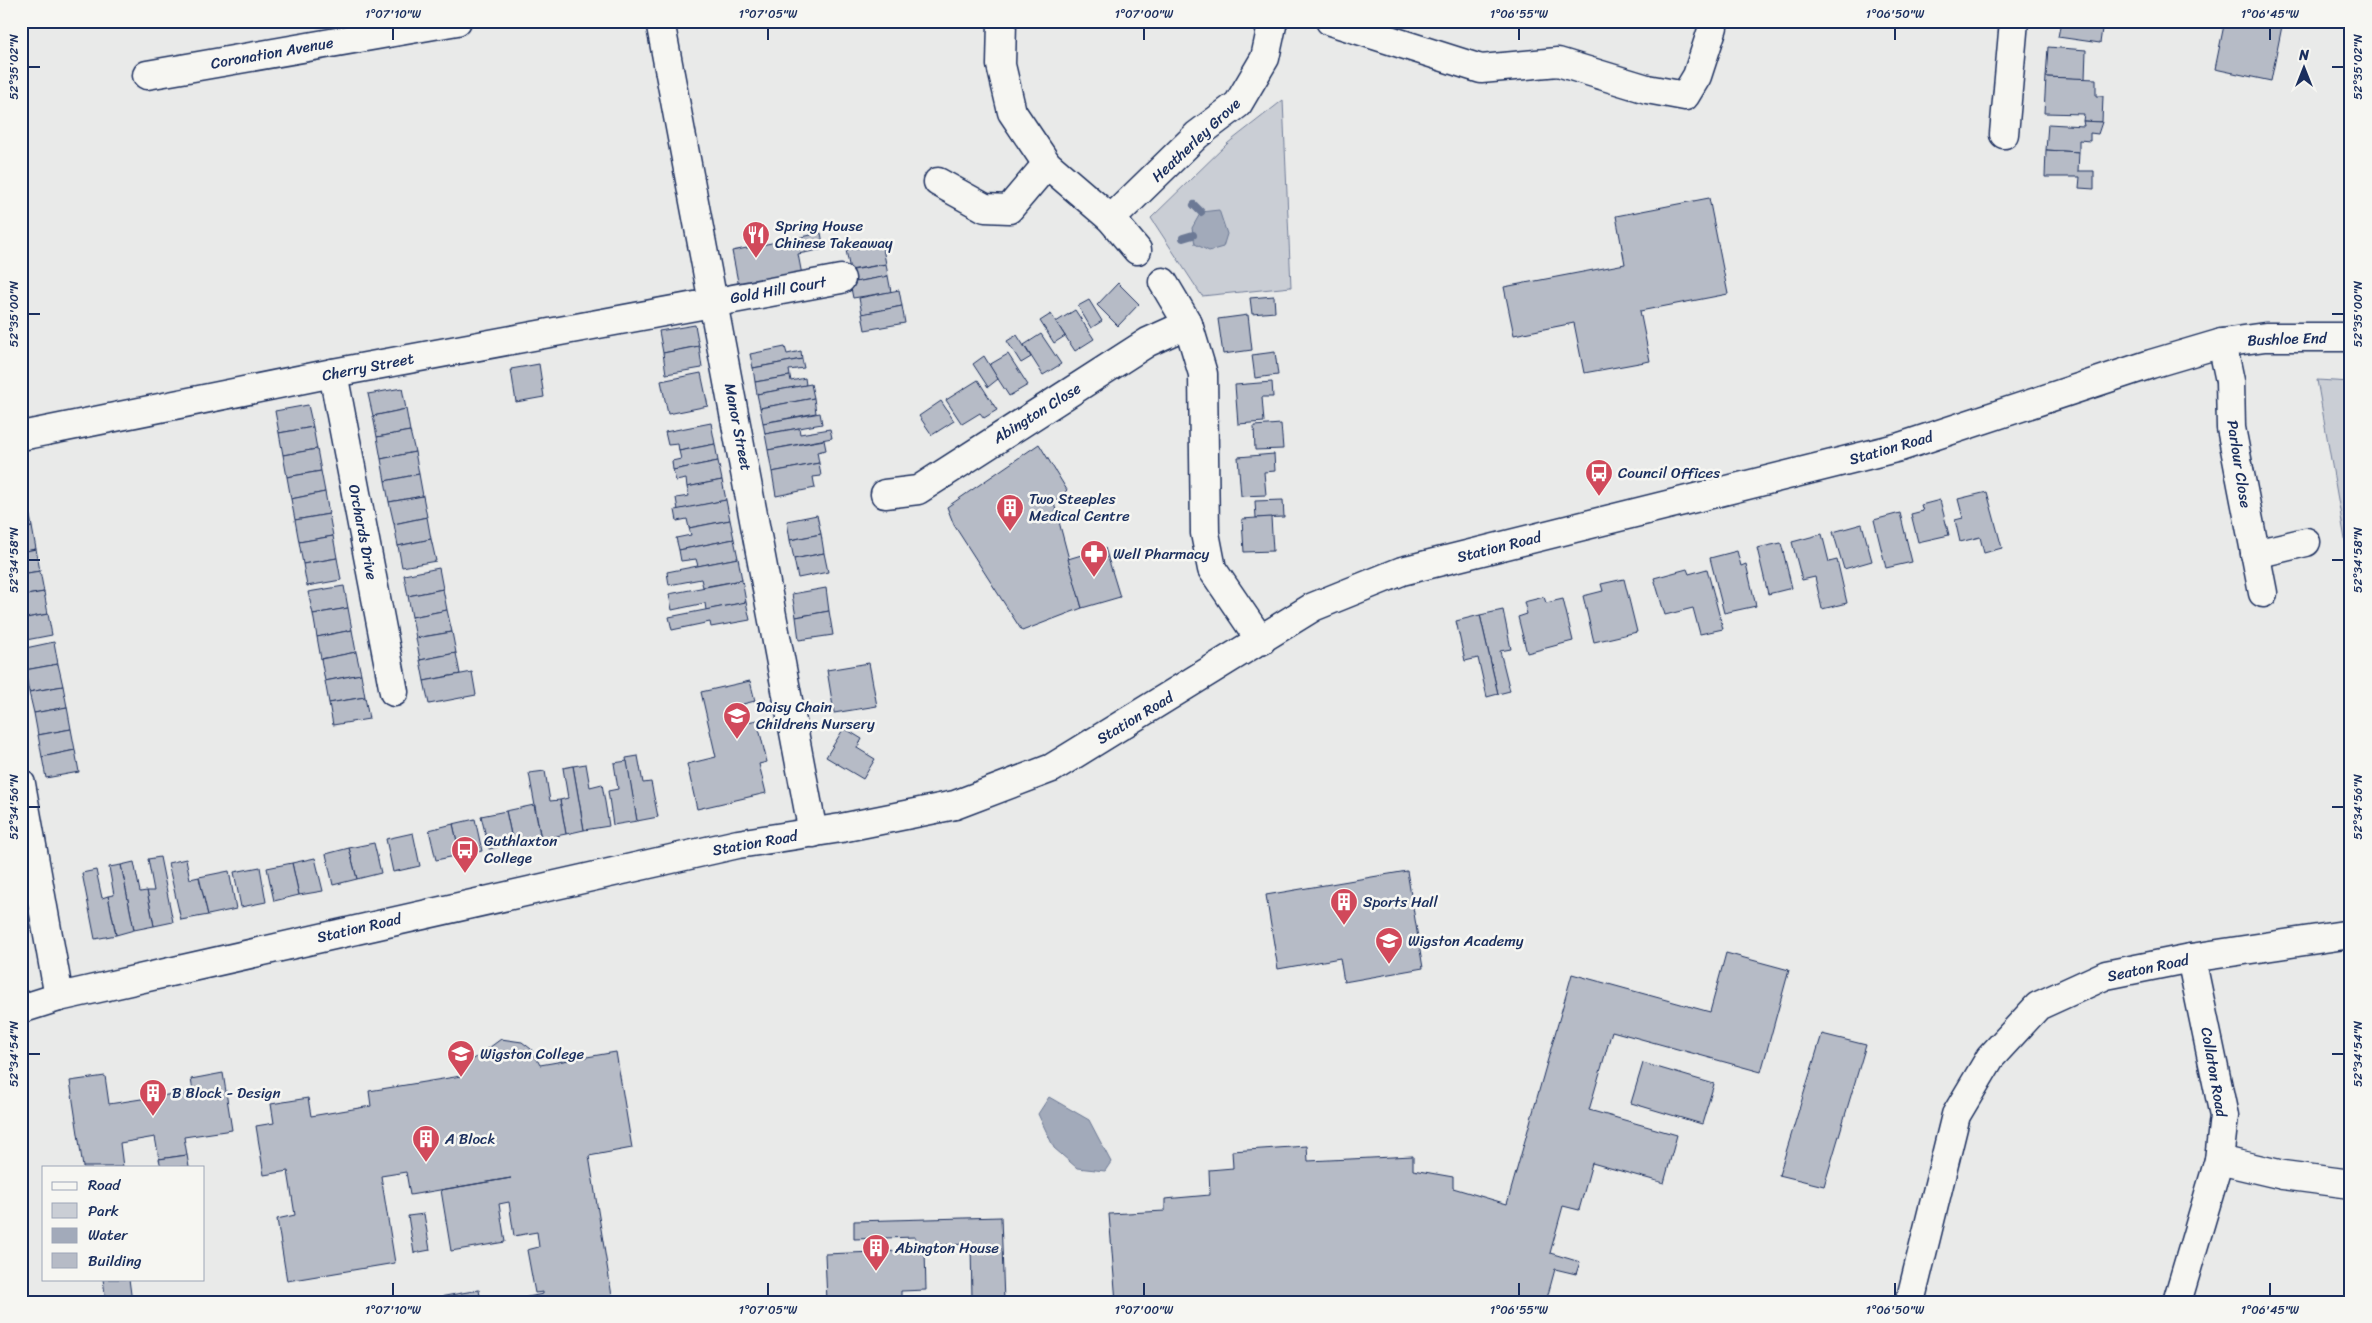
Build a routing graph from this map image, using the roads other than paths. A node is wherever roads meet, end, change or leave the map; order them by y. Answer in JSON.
{"nodes":[{"id":1,"x":457,"y":21,"type":"edge"},
{"id":2,"x":660,"y":21,"type":"edge"},
{"id":3,"x":1002,"y":21,"type":"edge"},
{"id":4,"x":1273,"y":21,"type":"edge"},
{"id":5,"x":1330,"y":21,"type":"edge"},
{"id":6,"x":1712,"y":21,"type":"edge"},
{"id":7,"x":2014,"y":21,"type":"edge"},
{"id":8,"x":146,"y":75,"type":"dead end"},
{"id":9,"x":2004,"y":134,"type":"dead end"},
{"id":10,"x":1047,"y":164,"type":"junction"},
{"id":11,"x":938,"y":182,"type":"dead end"},
{"id":12,"x":1111,"y":220,"type":"junction"},
{"id":13,"x":1137,"y":250,"type":"dead end"},
{"id":14,"x":840,"y":278,"type":"dead end"},
{"id":15,"x":1163,"y":282,"type":"dead end"},
{"id":16,"x":714,"y":301,"type":"junction"},
{"id":17,"x":1188,"y":324,"type":"junction"},
{"id":18,"x":2351,"y":337,"type":"edge"},
{"id":19,"x":2222,"y":343,"type":"junction"},
{"id":20,"x":332,"y":373,"type":"junction"},
{"id":21,"x":21,"y":436,"type":"edge"},
{"id":22,"x":885,"y":494,"type":"dead end"},
{"id":23,"x":2306,"y":542,"type":"dead end"},
{"id":24,"x":2255,"y":554,"type":"junction"},
{"id":25,"x":2263,"y":593,"type":"dead end"},
{"id":26,"x":1261,"y":641,"type":"junction"},
{"id":27,"x":394,"y":692,"type":"dead end"},
{"id":28,"x":21,"y":784,"type":"edge"},
{"id":29,"x":814,"y":833,"type":"junction"},
{"id":30,"x":2351,"y":934,"type":"edge"},
{"id":31,"x":2191,"y":958,"type":"junction"},
{"id":32,"x":59,"y":997,"type":"junction"},
{"id":33,"x":21,"y":1009,"type":"edge"},
{"id":34,"x":2219,"y":1160,"type":"junction"},
{"id":35,"x":2351,"y":1184,"type":"edge"},
{"id":36,"x":1910,"y":1302,"type":"edge"},
{"id":37,"x":2177,"y":1302,"type":"edge"}],
"edges":[{"from":1,"to":8,"type":"street","name":"Coronation Avenue"},
{"from":2,"to":16,"type":"street","name":"Manor Street"},
{"from":3,"to":10,"type":"street"},
{"from":4,"to":12,"type":"street","name":"Heatherley Grove"},
{"from":5,"to":6,"type":"street"},
{"from":7,"to":9,"type":"street"},
{"from":10,"to":11,"type":"street"},
{"from":10,"to":12,"type":"street"},
{"from":12,"to":13,"type":"street"},
{"from":14,"to":16,"type":"street","name":"Gold Hill Court"},
{"from":15,"to":17,"type":"street"},
{"from":16,"to":20,"type":"street","name":"Cherry Street"},
{"from":16,"to":29,"type":"street","name":"Manor Street"},
{"from":17,"to":22,"type":"street","name":"Abington Close"},
{"from":17,"to":26,"type":"street"},
{"from":18,"to":19,"type":"street","name":"Bushloe End"},
{"from":19,"to":24,"type":"street","name":"Parlour Close"},
{"from":19,"to":26,"type":"street","name":"Station Road"},
{"from":20,"to":21,"type":"street","name":"Cherry Street"},
{"from":20,"to":27,"type":"street","name":"Orchards Drive"},
{"from":23,"to":24,"type":"street"},
{"from":24,"to":25,"type":"street","name":"Parlour Close"},
{"from":26,"to":29,"type":"street","name":"Station Road"},
{"from":28,"to":32,"type":"street"},
{"from":29,"to":32,"type":"street","name":"Station Road"},
{"from":30,"to":31,"type":"street","name":"Seaton Road"},
{"from":31,"to":34,"type":"street","name":"Collaton Road"},
{"from":31,"to":36,"type":"street","name":"Seaton Road"},
{"from":32,"to":33,"type":"street","name":"Station Road"},
{"from":34,"to":35,"type":"street"},
{"from":34,"to":37,"type":"street","name":"Collaton Road"}]}
